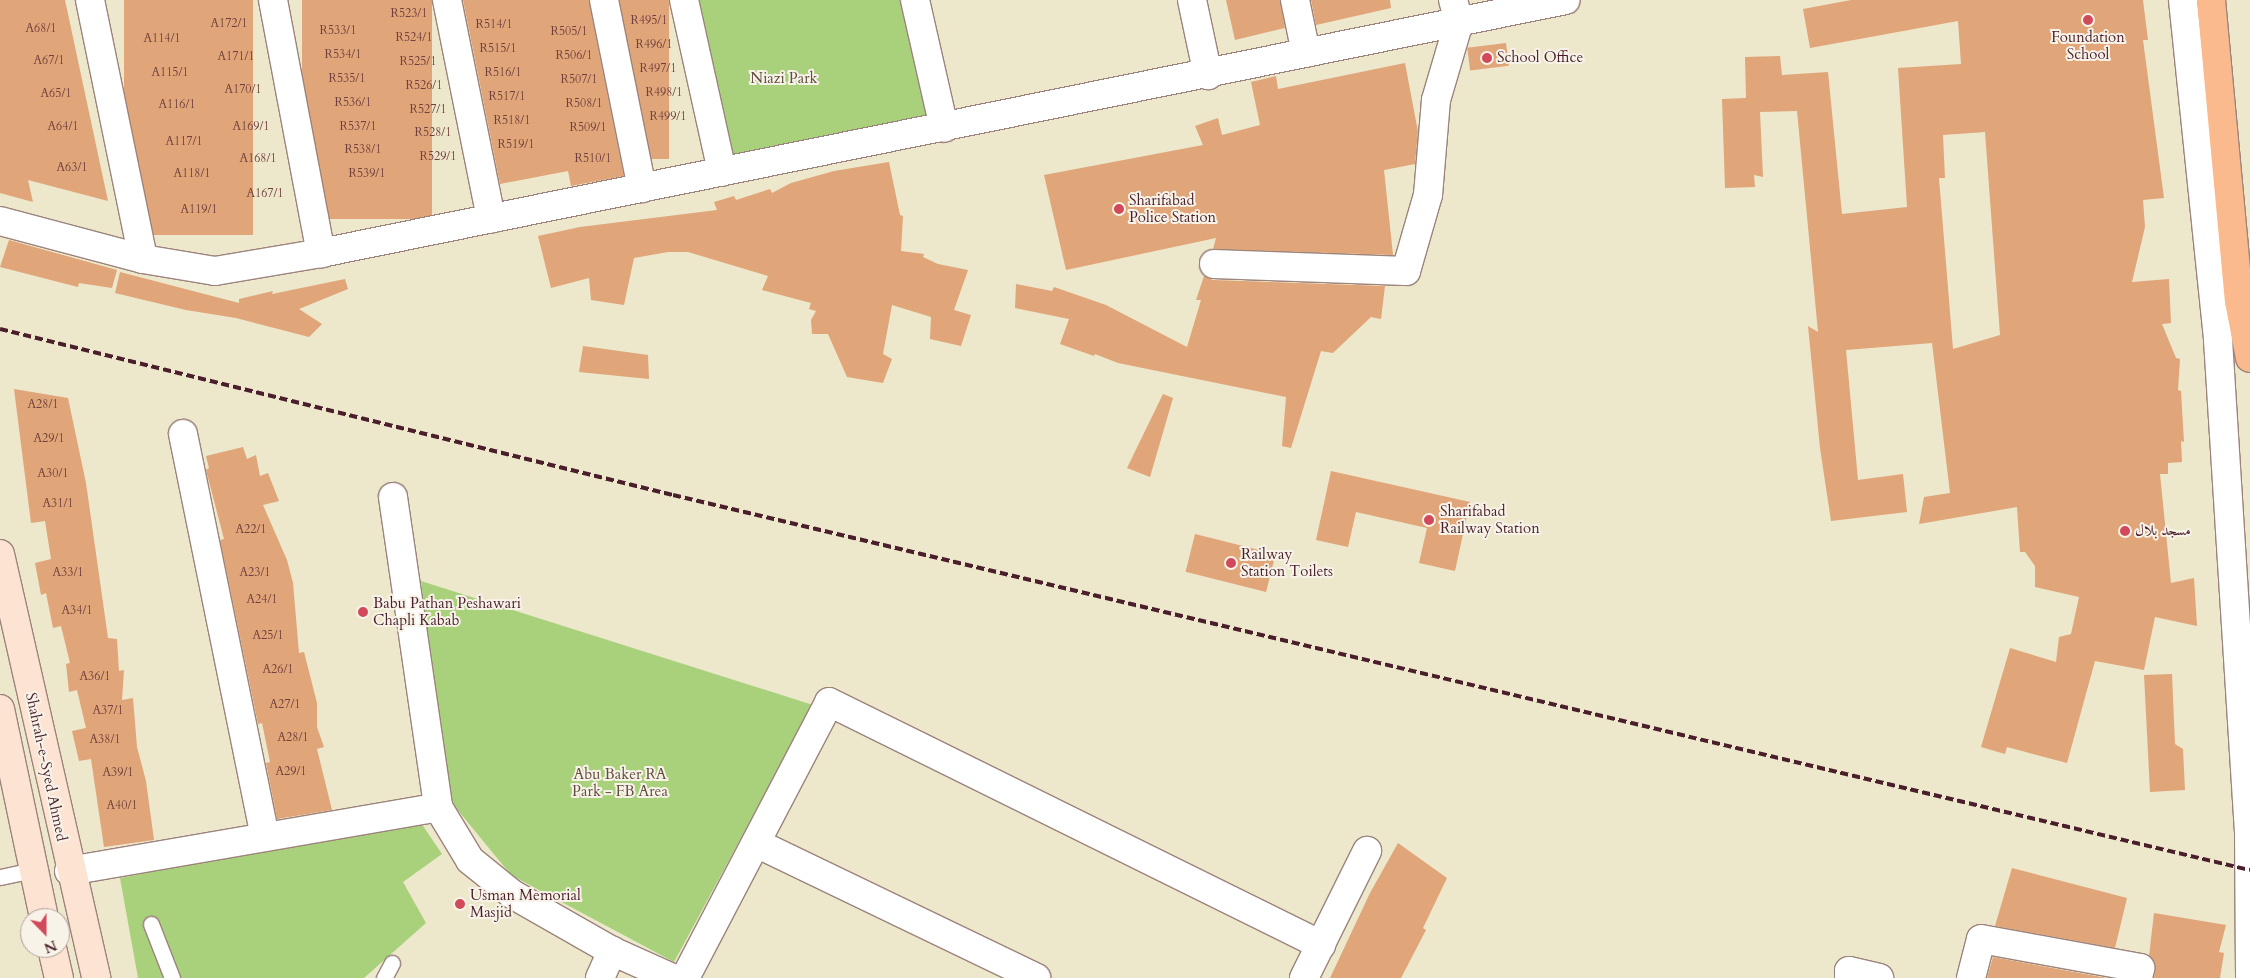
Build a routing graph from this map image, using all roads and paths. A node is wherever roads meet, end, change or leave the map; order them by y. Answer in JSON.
{"nodes":[{"id":1,"x":90,"y":0,"type":"edge"},
{"id":2,"x":273,"y":0,"type":"edge"},
{"id":3,"x":448,"y":0,"type":"edge"},
{"id":4,"x":604,"y":0,"type":"edge"},
{"id":5,"x":684,"y":0,"type":"edge"},
{"id":6,"x":915,"y":0,"type":"edge"},
{"id":7,"x":1192,"y":0,"type":"edge"},
{"id":8,"x":1295,"y":0,"type":"edge"},
{"id":9,"x":1566,"y":0,"type":"edge"},
{"id":10,"x":2183,"y":0,"type":"edge"},
{"id":11,"x":2210,"y":0,"type":"edge"},
{"id":12,"x":1456,"y":11,"type":"edge"},
{"id":13,"x":1306,"y":53,"type":"junction"},
{"id":14,"x":1208,"y":75,"type":"junction"},
{"id":15,"x":944,"y":128,"type":"junction"},
{"id":16,"x":722,"y":172,"type":"junction"},
{"id":17,"x":642,"y":188,"type":"junction"},
{"id":18,"x":492,"y":219,"type":"junction"},
{"id":19,"x":0,"y":221,"type":"edge"},
{"id":20,"x":322,"y":253,"type":"junction"},
{"id":21,"x":143,"y":259,"type":"junction"},
{"id":22,"x":1214,"y":264,"type":"dead end"},
{"id":23,"x":2250,"y":358,"type":"edge"},
{"id":24,"x":183,"y":434,"type":"dead end"},
{"id":25,"x":393,"y":497,"type":"dead end"},
{"id":26,"x":1,"y":562,"type":"edge"},
{"id":27,"x":0,"y":709,"type":"edge"},
{"id":28,"x":438,"y":806,"type":"junction"},
{"id":29,"x":265,"y":837,"type":"junction"},
{"id":30,"x":756,"y":843,"type":"junction"},
{"id":31,"x":1367,"y":851,"type":"dead end"},
{"id":32,"x":33,"y":870,"type":"junction"},
{"id":33,"x":69,"y":871,"type":"junction"},
{"id":34,"x":0,"y":877,"type":"edge"},
{"id":35,"x":2250,"y":888,"type":"edge"},
{"id":36,"x":42,"y":908,"type":"edge"},
{"id":37,"x":151,"y":924,"type":"dead end"},
{"id":38,"x":1321,"y":945,"type":"junction"},
{"id":39,"x":612,"y":951,"type":"junction"},
{"id":40,"x":54,"y":958,"type":"edge"},
{"id":41,"x":392,"y":963,"type":"dead end"},
{"id":42,"x":59,"y":978,"type":"edge"},
{"id":43,"x":96,"y":978,"type":"edge"},
{"id":44,"x":172,"y":978,"type":"edge"},
{"id":45,"x":384,"y":978,"type":"edge"},
{"id":46,"x":600,"y":978,"type":"edge"},
{"id":47,"x":672,"y":978,"type":"edge"},
{"id":48,"x":685,"y":978,"type":"edge"},
{"id":49,"x":1036,"y":978,"type":"edge"},
{"id":50,"x":1304,"y":978,"type":"edge"},
{"id":51,"x":1848,"y":978,"type":"edge"},
{"id":52,"x":1879,"y":978,"type":"edge"},
{"id":53,"x":1971,"y":978,"type":"edge"},
{"id":54,"x":2138,"y":978,"type":"edge"},
{"id":55,"x":2250,"y":978,"type":"edge"}],
"edges":[{"from":1,"to":21,"type":"street"},
{"from":2,"to":20,"type":"street"},
{"from":3,"to":18,"type":"street"},
{"from":4,"to":17,"type":"street"},
{"from":5,"to":16,"type":"street"},
{"from":6,"to":15,"type":"street"},
{"from":7,"to":14,"type":"street"},
{"from":8,"to":13,"type":"street"},
{"from":9,"to":12,"type":"street"},
{"from":10,"to":35,"type":"street"},
{"from":11,"to":23,"type":"highway"},
{"from":12,"to":13,"type":"street"},
{"from":12,"to":22,"type":"street"},
{"from":13,"to":14,"type":"street"},
{"from":14,"to":15,"type":"street"},
{"from":15,"to":16,"type":"street"},
{"from":16,"to":17,"type":"street"},
{"from":17,"to":18,"type":"street"},
{"from":18,"to":20,"type":"street"},
{"from":19,"to":21,"type":"street"},
{"from":20,"to":21,"type":"street"},
{"from":24,"to":29,"type":"street"},
{"from":25,"to":28,"type":"street"},
{"from":26,"to":33,"type":"main road","name":"Shahrah-e-Syed Ahmed"},
{"from":27,"to":32,"type":"main road"},
{"from":28,"to":29,"type":"street"},
{"from":28,"to":39,"type":"street"},
{"from":29,"to":33,"type":"street"},
{"from":30,"to":38,"type":"street"},
{"from":30,"to":48,"type":"street"},
{"from":30,"to":49,"type":"street"},
{"from":31,"to":38,"type":"street"},
{"from":32,"to":34,"type":"lane"},
{"from":32,"to":36,"type":"main road"},
{"from":33,"to":43,"type":"main road","name":"Shahrah-e-Syed Ahmed"},
{"from":35,"to":55,"type":"street"},
{"from":37,"to":44,"type":"lane"},
{"from":38,"to":50,"type":"street"},
{"from":39,"to":46,"type":"street"},
{"from":39,"to":47,"type":"street"},
{"from":40,"to":42,"type":"main road"},
{"from":41,"to":45,"type":"lane"},
{"from":51,"to":52,"type":"street"},
{"from":53,"to":54,"type":"street"}]}
